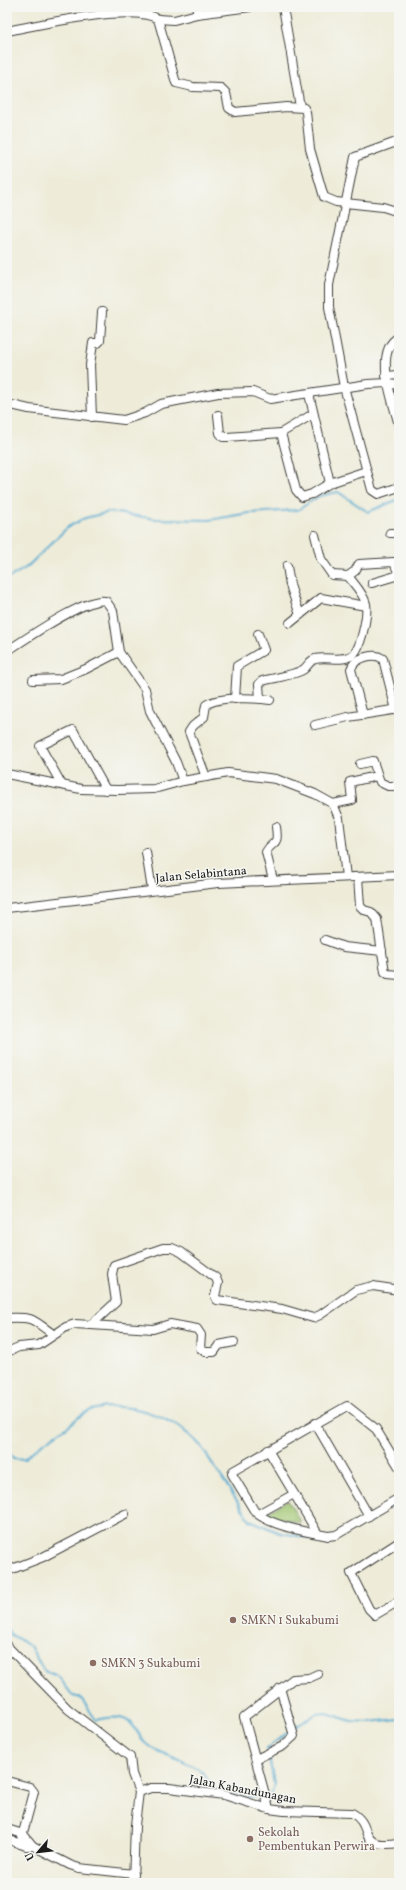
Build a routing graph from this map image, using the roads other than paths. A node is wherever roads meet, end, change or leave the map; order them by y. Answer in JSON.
{"nodes":[{"id":1,"x":250,"y":7,"type":"edge"},
{"id":2,"x":283,"y":7,"type":"edge"},
{"id":3,"x":137,"y":11,"type":"edge"},
{"id":4,"x":197,"y":11,"type":"edge"},
{"id":5,"x":158,"y":19,"type":"junction"},
{"id":6,"x":7,"y":31,"type":"edge"},
{"id":7,"x":300,"y":107,"type":"junction"},
{"id":8,"x":399,"y":141,"type":"edge"},
{"id":9,"x":346,"y":203,"type":"junction"},
{"id":10,"x":399,"y":212,"type":"edge"},
{"id":11,"x":102,"y":312,"type":"dead end"},
{"id":12,"x":399,"y":337,"type":"edge"},
{"id":13,"x":399,"y":375,"type":"edge"},
{"id":14,"x":387,"y":380,"type":"junction"},
{"id":15,"x":399,"y":385,"type":"edge"},
{"id":16,"x":344,"y":387,"type":"junction"},
{"id":17,"x":309,"y":394,"type":"junction"},
{"id":18,"x":396,"y":399,"type":"edge"},
{"id":19,"x":7,"y":404,"type":"edge"},
{"id":20,"x":312,"y":414,"type":"junction"},
{"id":21,"x":218,"y":415,"type":"dead end"},
{"id":22,"x":92,"y":417,"type":"junction"},
{"id":23,"x":399,"y":426,"type":"edge"},
{"id":24,"x":281,"y":433,"type":"junction"},
{"id":25,"x":366,"y":471,"type":"junction"},
{"id":26,"x":330,"y":483,"type":"junction"},
{"id":27,"x":399,"y":487,"type":"edge"},
{"id":28,"x":315,"y":535,"type":"dead end"},
{"id":29,"x":288,"y":566,"type":"dead end"},
{"id":30,"x":399,"y":575,"type":"edge"},
{"id":31,"x":348,"y":576,"type":"junction"},
{"id":32,"x":372,"y":583,"type":"dead end"},
{"id":33,"x":366,"y":606,"type":"junction"},
{"id":34,"x":300,"y":615,"type":"junction"},
{"id":35,"x":290,"y":624,"type":"dead end"},
{"id":36,"x":258,"y":634,"type":"dead end"},
{"id":37,"x":7,"y":651,"type":"edge"},
{"id":38,"x":119,"y":652,"type":"junction"},
{"id":39,"x":33,"y":680,"type":"dead end"},
{"id":40,"x":235,"y":699,"type":"junction"},
{"id":41,"x":260,"y":699,"type":"junction"},
{"id":42,"x":270,"y":700,"type":"dead end"},
{"id":43,"x":397,"y":709,"type":"edge"},
{"id":44,"x":363,"y":715,"type":"junction"},
{"id":45,"x":315,"y":725,"type":"dead end"},
{"id":46,"x":360,"y":764,"type":"dead end"},
{"id":47,"x":7,"y":774,"type":"edge"},
{"id":48,"x":377,"y":776,"type":"junction"},
{"id":49,"x":206,"y":777,"type":"junction"},
{"id":50,"x":183,"y":781,"type":"junction"},
{"id":51,"x":62,"y":785,"type":"junction"},
{"id":52,"x":399,"y":786,"type":"edge"},
{"id":53,"x":106,"y":790,"type":"junction"},
{"id":54,"x":333,"y":804,"type":"junction"},
{"id":55,"x":276,"y":828,"type":"dead end"},
{"id":56,"x":146,"y":852,"type":"dead end"},
{"id":57,"x":399,"y":875,"type":"edge"},
{"id":58,"x":346,"y":877,"type":"junction"},
{"id":59,"x":358,"y":877,"type":"junction"},
{"id":60,"x":273,"y":880,"type":"junction"},
{"id":61,"x":152,"y":890,"type":"junction"},
{"id":62,"x":7,"y":908,"type":"edge"},
{"id":63,"x":325,"y":940,"type":"dead end"},
{"id":64,"x":382,"y":951,"type":"junction"},
{"id":65,"x":399,"y":975,"type":"edge"},
{"id":66,"x":399,"y":1290,"type":"edge"},
{"id":67,"x":7,"y":1318,"type":"edge"},
{"id":68,"x":91,"y":1325,"type":"junction"},
{"id":69,"x":53,"y":1334,"type":"junction"},
{"id":70,"x":234,"y":1342,"type":"dead end"},
{"id":71,"x":7,"y":1352,"type":"edge"},
{"id":72,"x":315,"y":1423,"type":"junction"},
{"id":73,"x":268,"y":1450,"type":"junction"},
{"id":74,"x":399,"y":1467,"type":"edge"},
{"id":75,"x":294,"y":1494,"type":"junction"},
{"id":76,"x":399,"y":1498,"type":"edge"},
{"id":77,"x":125,"y":1514,"type":"dead end"},
{"id":78,"x":258,"y":1514,"type":"junction"},
{"id":79,"x":369,"y":1516,"type":"junction"},
{"id":80,"x":318,"y":1534,"type":"junction"},
{"id":81,"x":399,"y":1542,"type":"edge"},
{"id":82,"x":7,"y":1571,"type":"edge"},
{"id":83,"x":399,"y":1601,"type":"edge"},
{"id":84,"x":7,"y":1646,"type":"edge"},
{"id":85,"x":318,"y":1674,"type":"dead end"},
{"id":86,"x":280,"y":1688,"type":"junction"},
{"id":87,"x":256,"y":1759,"type":"junction"},
{"id":88,"x":7,"y":1781,"type":"edge"},
{"id":89,"x":139,"y":1792,"type":"junction"},
{"id":90,"x":269,"y":1809,"type":"junction"},
{"id":91,"x":7,"y":1828,"type":"edge"},
{"id":92,"x":23,"y":1834,"type":"junction"},
{"id":93,"x":7,"y":1839,"type":"edge"},
{"id":94,"x":399,"y":1843,"type":"edge"},
{"id":95,"x":20,"y":1844,"type":"junction"},
{"id":96,"x":33,"y":1846,"type":"junction"},
{"id":97,"x":134,"y":1874,"type":"junction"},
{"id":98,"x":133,"y":1883,"type":"edge"}],
"edges":[{"from":1,"to":4,"type":"street"},
{"from":2,"to":7,"type":"street"},
{"from":3,"to":5,"type":"street"},
{"from":3,"to":6,"type":"street"},
{"from":4,"to":5,"type":"street"},
{"from":5,"to":7,"type":"street"},
{"from":7,"to":9,"type":"street"},
{"from":8,"to":9,"type":"street"},
{"from":9,"to":10,"type":"street"},
{"from":9,"to":16,"type":"street"},
{"from":11,"to":22,"type":"street"},
{"from":12,"to":14,"type":"street"},
{"from":13,"to":14,"type":"street"},
{"from":14,"to":15,"type":"street"},
{"from":14,"to":16,"type":"street"},
{"from":14,"to":18,"type":"street"},
{"from":16,"to":17,"type":"street"},
{"from":16,"to":25,"type":"street"},
{"from":17,"to":20,"type":"street"},
{"from":17,"to":22,"type":"street"},
{"from":18,"to":23,"type":"street"},
{"from":19,"to":22,"type":"street"},
{"from":20,"to":24,"type":"street"},
{"from":20,"to":26,"type":"street"},
{"from":21,"to":24,"type":"street"},
{"from":24,"to":26,"type":"street"},
{"from":25,"to":26,"type":"street"},
{"from":25,"to":27,"type":"street"},
{"from":28,"to":31,"type":"street"},
{"from":29,"to":34,"type":"street"},
{"from":30,"to":31,"type":"street"},
{"from":30,"to":32,"type":"street"},
{"from":31,"to":33,"type":"street"},
{"from":33,"to":34,"type":"street"},
{"from":33,"to":41,"type":"street"},
{"from":34,"to":35,"type":"street"},
{"from":36,"to":40,"type":"street"},
{"from":37,"to":38,"type":"street"},
{"from":38,"to":39,"type":"street"},
{"from":38,"to":50,"type":"street"},
{"from":40,"to":41,"type":"street"},
{"from":40,"to":49,"type":"street"},
{"from":41,"to":42,"type":"street"},
{"from":43,"to":44,"type":"street"},
{"from":43,"to":44,"type":"street"},
{"from":44,"to":45,"type":"street"},
{"from":46,"to":48,"type":"street"},
{"from":47,"to":51,"type":"street"},
{"from":48,"to":52,"type":"street"},
{"from":48,"to":54,"type":"street"},
{"from":49,"to":50,"type":"street"},
{"from":49,"to":54,"type":"street"},
{"from":50,"to":53,"type":"street"},
{"from":51,"to":53,"type":"street"},
{"from":51,"to":53,"type":"street"},
{"from":54,"to":58,"type":"street"},
{"from":55,"to":60,"type":"street"},
{"from":56,"to":61,"type":"street"},
{"from":57,"to":59,"type":"street","name":"Jalan Selabintana"},
{"from":58,"to":59,"type":"street","name":"Jalan Selabintana"},
{"from":58,"to":60,"type":"street","name":"Jalan Selabintana"},
{"from":59,"to":64,"type":"street"},
{"from":60,"to":61,"type":"street","name":"Jalan Selabintana"},
{"from":61,"to":62,"type":"street","name":"Jalan Selabintana"},
{"from":63,"to":64,"type":"street"},
{"from":64,"to":65,"type":"street"},
{"from":66,"to":68,"type":"street"},
{"from":67,"to":69,"type":"street"},
{"from":68,"to":69,"type":"street"},
{"from":68,"to":70,"type":"street"},
{"from":69,"to":71,"type":"street"},
{"from":72,"to":73,"type":"street"},
{"from":72,"to":74,"type":"street"},
{"from":72,"to":79,"type":"street"},
{"from":73,"to":75,"type":"street"},
{"from":73,"to":78,"type":"street"},
{"from":75,"to":78,"type":"street"},
{"from":75,"to":80,"type":"street"},
{"from":76,"to":79,"type":"street"},
{"from":77,"to":82,"type":"street"},
{"from":78,"to":80,"type":"street"},
{"from":79,"to":80,"type":"street"},
{"from":81,"to":83,"type":"street"},
{"from":84,"to":89,"type":"street"},
{"from":85,"to":86,"type":"street"},
{"from":86,"to":87,"type":"street"},
{"from":86,"to":87,"type":"street"},
{"from":87,"to":90,"type":"street"},
{"from":88,"to":92,"type":"street"},
{"from":89,"to":90,"type":"street","name":"Jalan Kabandunagan"},
{"from":89,"to":97,"type":"street"},
{"from":90,"to":94,"type":"street","name":"Jalan Kabandunagan"},
{"from":91,"to":92,"type":"street"},
{"from":92,"to":95,"type":"street"},
{"from":92,"to":96,"type":"street"},
{"from":93,"to":95,"type":"street"},
{"from":95,"to":96,"type":"street"},
{"from":96,"to":97,"type":"street"},
{"from":97,"to":98,"type":"street"}]}
